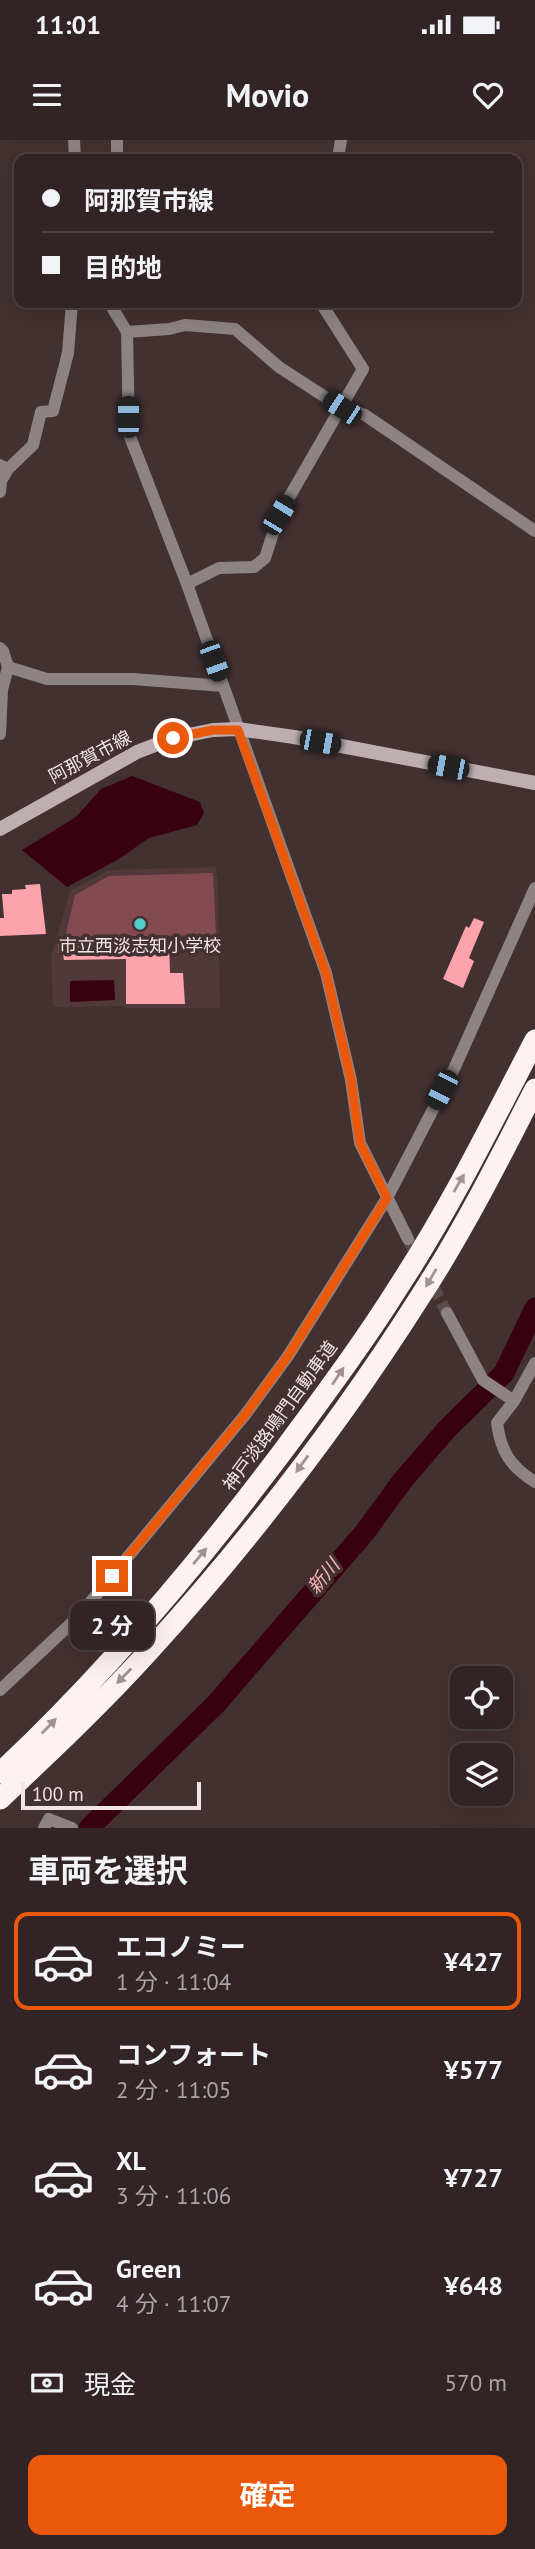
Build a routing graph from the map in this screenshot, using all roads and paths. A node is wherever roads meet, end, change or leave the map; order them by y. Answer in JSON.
{"nodes":[{"id":1,"x":72,"y":308,"type":"edge"},
{"id":2,"x":113,"y":308,"type":"edge"},
{"id":3,"x":324,"y":308,"type":"edge"},
{"id":4,"x":127,"y":332,"type":"junction"},
{"id":5,"x":342,"y":408,"type":"junction"},
{"id":6,"x":4,"y":467,"type":"edge"},
{"id":7,"x":0,"y":492,"type":"edge"},
{"id":8,"x":535,"y":531,"type":"edge"},
{"id":9,"x":187,"y":584,"type":"junction"},
{"id":10,"x":0,"y":648,"type":"edge"},
{"id":11,"x":8,"y":667,"type":"junction"},
{"id":12,"x":223,"y":686,"type":"junction"},
{"id":13,"x":238,"y":730,"type":"junction"},
{"id":14,"x":0,"y":734,"type":"edge"},
{"id":15,"x":535,"y":783,"type":"edge"},
{"id":16,"x":0,"y":829,"type":"edge"},
{"id":17,"x":535,"y":888,"type":"edge"},
{"id":18,"x":535,"y":1040,"type":"edge"},
{"id":19,"x":535,"y":1089,"type":"edge"},
{"id":20,"x":387,"y":1198,"type":"junction"},
{"id":21,"x":408,"y":1239,"type":"tunnel mouth"},
{"id":22,"x":447,"y":1313,"type":"tunnel mouth"},
{"id":23,"x":535,"y":1363,"type":"edge"},
{"id":24,"x":514,"y":1401,"type":"junction"},
{"id":25,"x":535,"y":1482,"type":"edge"},
{"id":26,"x":0,"y":1690,"type":"edge"},
{"id":27,"x":0,"y":1773,"type":"edge"},
{"id":28,"x":0,"y":1799,"type":"edge"},
{"id":29,"x":66,"y":1825,"type":"edge"},
{"id":30,"x":44,"y":1828,"type":"edge"}],
"edges":[{"from":1,"to":6,"type":"street"},
{"from":2,"to":4,"type":"street"},
{"from":3,"to":5,"type":"street"},
{"from":4,"to":5,"type":"street"},
{"from":4,"to":9,"type":"street"},
{"from":5,"to":8,"type":"street"},
{"from":5,"to":9,"type":"street"},
{"from":6,"to":7,"type":"street"},
{"from":9,"to":12,"type":"street"},
{"from":10,"to":11,"type":"street"},
{"from":11,"to":12,"type":"street"},
{"from":11,"to":14,"type":"street"},
{"from":12,"to":13,"type":"street"},
{"from":13,"to":15,"type":"main road","name":"阿那賀市線"},
{"from":13,"to":16,"type":"main road","name":"阿那賀市線"},
{"from":13,"to":20,"type":"street"},
{"from":17,"to":20,"type":"street"},
{"from":27,"to":18,"type":"highway","name":"神戸淡路鳴門自動車道","one_way":true},
{"from":19,"to":28,"type":"highway","one_way":true},
{"from":20,"to":21,"type":"street"},
{"from":20,"to":26,"type":"street"},
{"from":22,"to":24,"type":"street"},
{"from":23,"to":24,"type":"street"},
{"from":24,"to":25,"type":"street"},
{"from":29,"to":30,"type":"street"}]}
